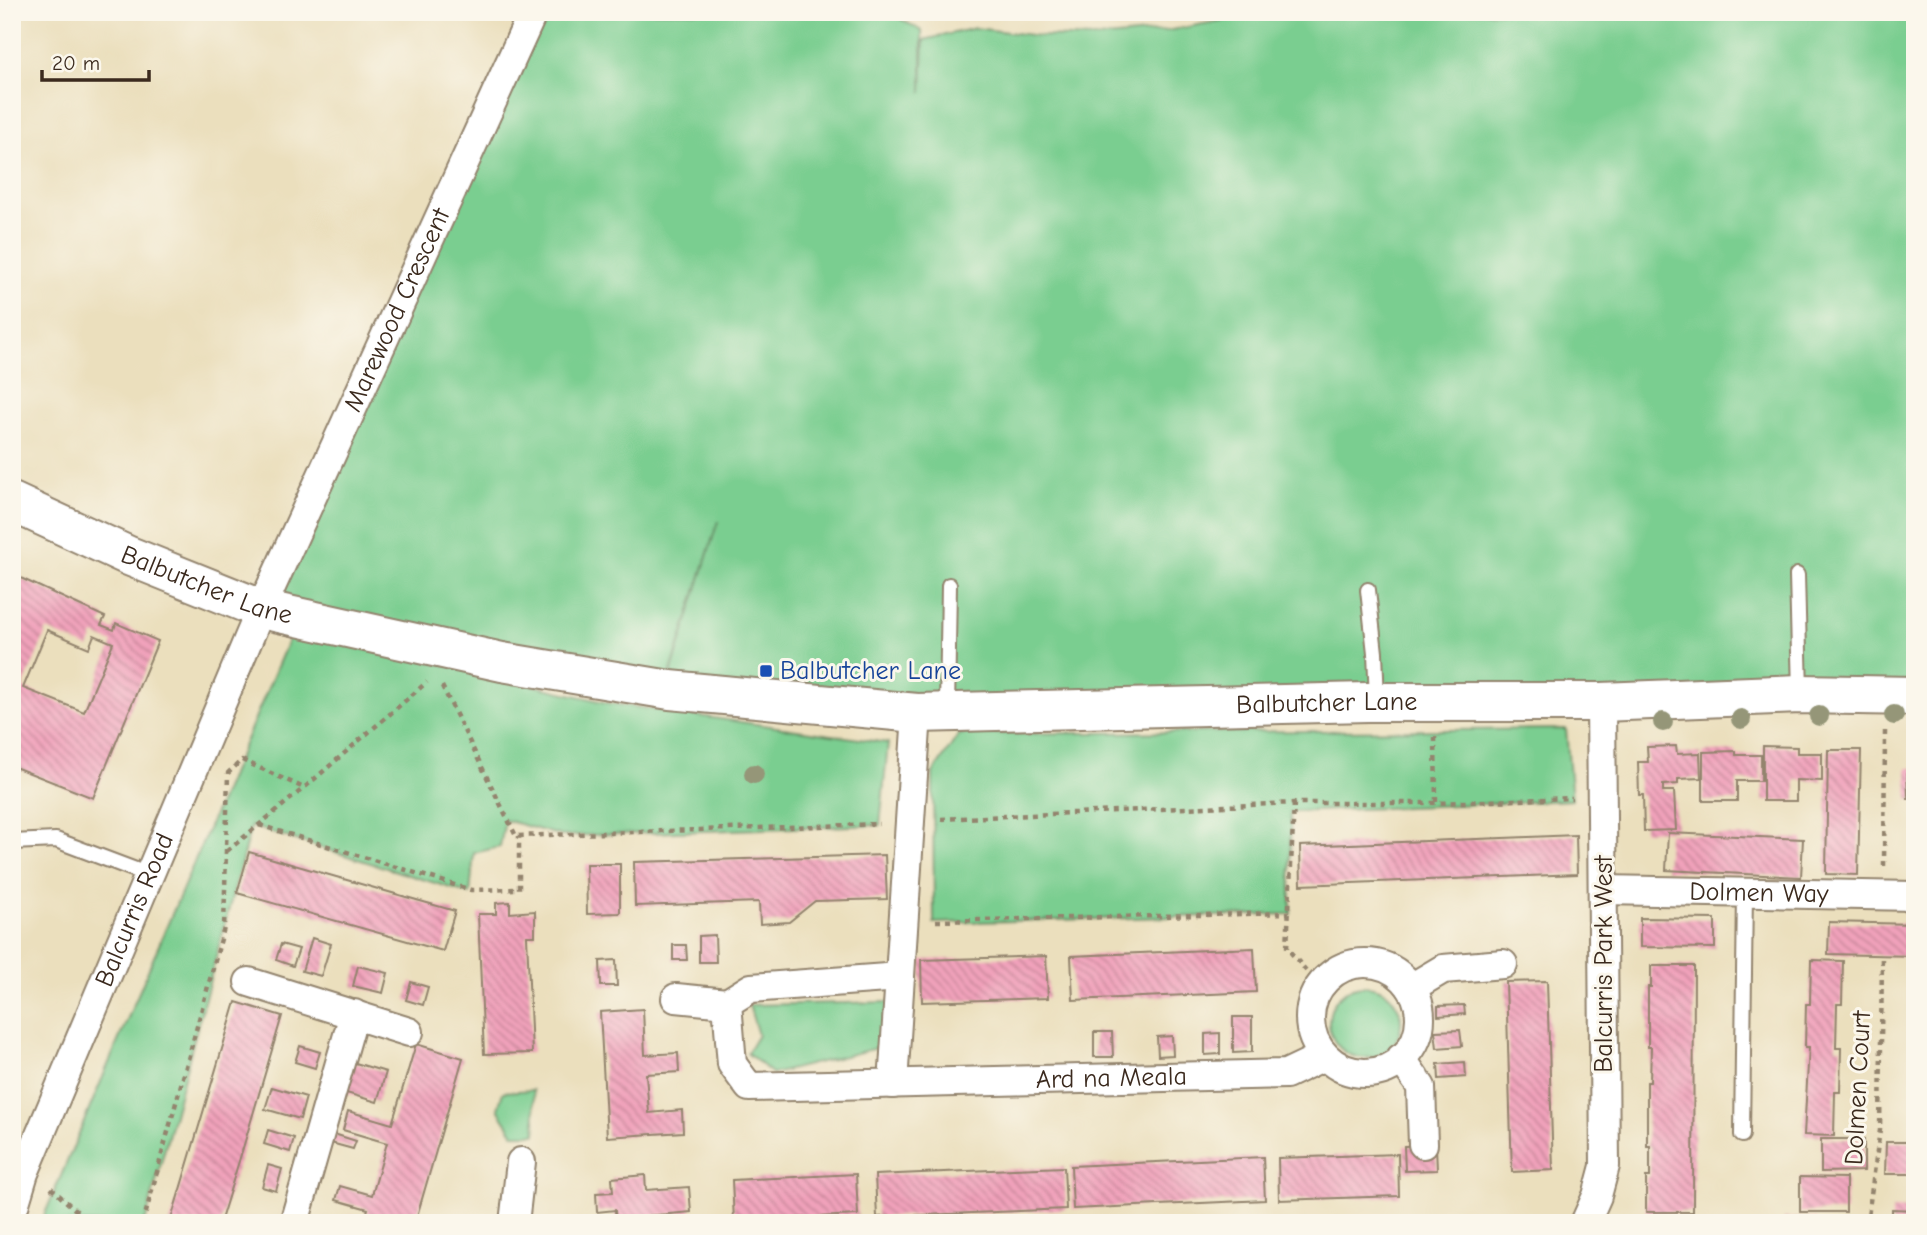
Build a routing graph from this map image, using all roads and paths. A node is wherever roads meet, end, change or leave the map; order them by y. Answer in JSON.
{"nodes":[{"id":1,"x":533,"y":12,"type":"edge"},
{"id":2,"x":12,"y":502,"type":"edge"},
{"id":3,"x":1797,"y":575,"type":"dead end"},
{"id":4,"x":948,"y":585,"type":"dead end"},
{"id":5,"x":1368,"y":590,"type":"dead end"},
{"id":6,"x":261,"y":609,"type":"junction"},
{"id":7,"x":1800,"y":694,"type":"junction"},
{"id":8,"x":1900,"y":695,"type":"edge"},
{"id":9,"x":1377,"y":702,"type":"junction"},
{"id":10,"x":1601,"y":702,"type":"junction"},
{"id":11,"x":932,"y":713,"type":"junction"},
{"id":12,"x":1435,"y":727,"type":"dead end"},
{"id":13,"x":303,"y":788,"type":"junction"},
{"id":14,"x":1603,"y":797,"type":"junction"},
{"id":15,"x":1294,"y":803,"type":"junction"},
{"id":16,"x":1436,"y":803,"type":"junction"},
{"id":17,"x":939,"y":819,"type":"dead end"},
{"id":18,"x":886,"y":824,"type":"dead end"},
{"id":19,"x":259,"y":825,"type":"junction"},
{"id":20,"x":519,"y":836,"type":"junction"},
{"id":21,"x":12,"y":842,"type":"edge"},
{"id":22,"x":226,"y":852,"type":"junction"},
{"id":23,"x":149,"y":875,"type":"junction"},
{"id":24,"x":1603,"y":890,"type":"junction"},
{"id":25,"x":1745,"y":892,"type":"junction"},
{"id":26,"x":1883,"y":896,"type":"junction"},
{"id":27,"x":1915,"y":896,"type":"edge"},
{"id":28,"x":1289,"y":913,"type":"junction"},
{"id":29,"x":903,"y":922,"type":"junction"},
{"id":30,"x":1882,"y":955,"type":"dead end"},
{"id":31,"x":1503,"y":964,"type":"dead end"},
{"id":32,"x":900,"y":977,"type":"junction"},
{"id":33,"x":249,"y":982,"type":"dead end"},
{"id":34,"x":1319,"y":986,"type":"junction"},
{"id":35,"x":1411,"y":988,"type":"junction"},
{"id":36,"x":676,"y":998,"type":"dead end"},
{"id":37,"x":727,"y":1003,"type":"junction"},
{"id":38,"x":354,"y":1014,"type":"junction"},
{"id":39,"x":409,"y":1032,"type":"dead end"},
{"id":40,"x":1324,"y":1056,"type":"junction"},
{"id":41,"x":1401,"y":1058,"type":"junction"},
{"id":42,"x":893,"y":1084,"type":"junction"},
{"id":43,"x":1742,"y":1135,"type":"dead end"},
{"id":44,"x":1423,"y":1144,"type":"dead end"},
{"id":45,"x":521,"y":1162,"type":"dead end"},
{"id":46,"x":26,"y":1166,"type":"junction"},
{"id":47,"x":12,"y":1213,"type":"edge"},
{"id":48,"x":90,"y":1223,"type":"edge"},
{"id":49,"x":143,"y":1223,"type":"edge"},
{"id":50,"x":294,"y":1223,"type":"edge"},
{"id":51,"x":514,"y":1223,"type":"edge"},
{"id":52,"x":1585,"y":1223,"type":"edge"},
{"id":53,"x":1867,"y":1223,"type":"edge"}],
"edges":[{"from":1,"to":6,"type":"street","name":"Marewood Crescent"},
{"from":2,"to":6,"type":"street","name":"Balbutcher Lane"},
{"from":3,"to":7,"type":"lane"},
{"from":4,"to":11,"type":"lane"},
{"from":5,"to":9,"type":"lane"},
{"from":6,"to":11,"type":"street","name":"Balbutcher Lane"},
{"from":6,"to":23,"type":"street","name":"Balcurris Road"},
{"from":7,"to":8,"type":"street","name":"Balbutcher Lane"},
{"from":7,"to":10,"type":"street","name":"Balbutcher Lane"},
{"from":8,"to":26,"type":"path"},
{"from":9,"to":10,"type":"street","name":"Balbutcher Lane"},
{"from":9,"to":11,"type":"street","name":"Balbutcher Lane"},
{"from":10,"to":14,"type":"street","name":"Balcurris Park West"},
{"from":11,"to":29,"type":"street"},
{"from":12,"to":16,"type":"path"},
{"from":13,"to":19,"type":"path"},
{"from":13,"to":20,"type":"path"},
{"from":13,"to":22,"type":"path"},
{"from":14,"to":16,"type":"path"},
{"from":14,"to":24,"type":"street","name":"Balcurris Park West"},
{"from":15,"to":16,"type":"path"},
{"from":15,"to":17,"type":"path"},
{"from":15,"to":28,"type":"path"},
{"from":18,"to":20,"type":"path"},
{"from":19,"to":20,"type":"path"},
{"from":19,"to":22,"type":"path"},
{"from":21,"to":23,"type":"lane"},
{"from":22,"to":49,"type":"path"},
{"from":23,"to":46,"type":"street","name":"Balcurris Road"},
{"from":24,"to":25,"type":"street","name":"Dolmen Way"},
{"from":24,"to":52,"type":"street","name":"Balcurris Park West"},
{"from":25,"to":26,"type":"street","name":"Dolmen Way"},
{"from":25,"to":43,"type":"lane"},
{"from":26,"to":27,"type":"street","name":"Dolmen Way"},
{"from":28,"to":29,"type":"path"},
{"from":28,"to":34,"type":"path"},
{"from":29,"to":32,"type":"street"},
{"from":30,"to":53,"type":"path","name":"Dolmen Court"},
{"from":31,"to":35,"type":"street"},
{"from":32,"to":37,"type":"street"},
{"from":32,"to":42,"type":"street"},
{"from":33,"to":38,"type":"street"},
{"from":34,"to":35,"type":"street"},
{"from":34,"to":40,"type":"street"},
{"from":35,"to":41,"type":"street"},
{"from":36,"to":37,"type":"street"},
{"from":37,"to":42,"type":"street","name":"Ard na Meala"},
{"from":38,"to":39,"type":"street"},
{"from":38,"to":50,"type":"street"},
{"from":40,"to":41,"type":"street"},
{"from":40,"to":42,"type":"street","name":"Ard na Meala"},
{"from":41,"to":44,"type":"street"},
{"from":45,"to":51,"type":"street"},
{"from":46,"to":47,"type":"street","name":"Balcurris Road"},
{"from":46,"to":48,"type":"path"}]}
